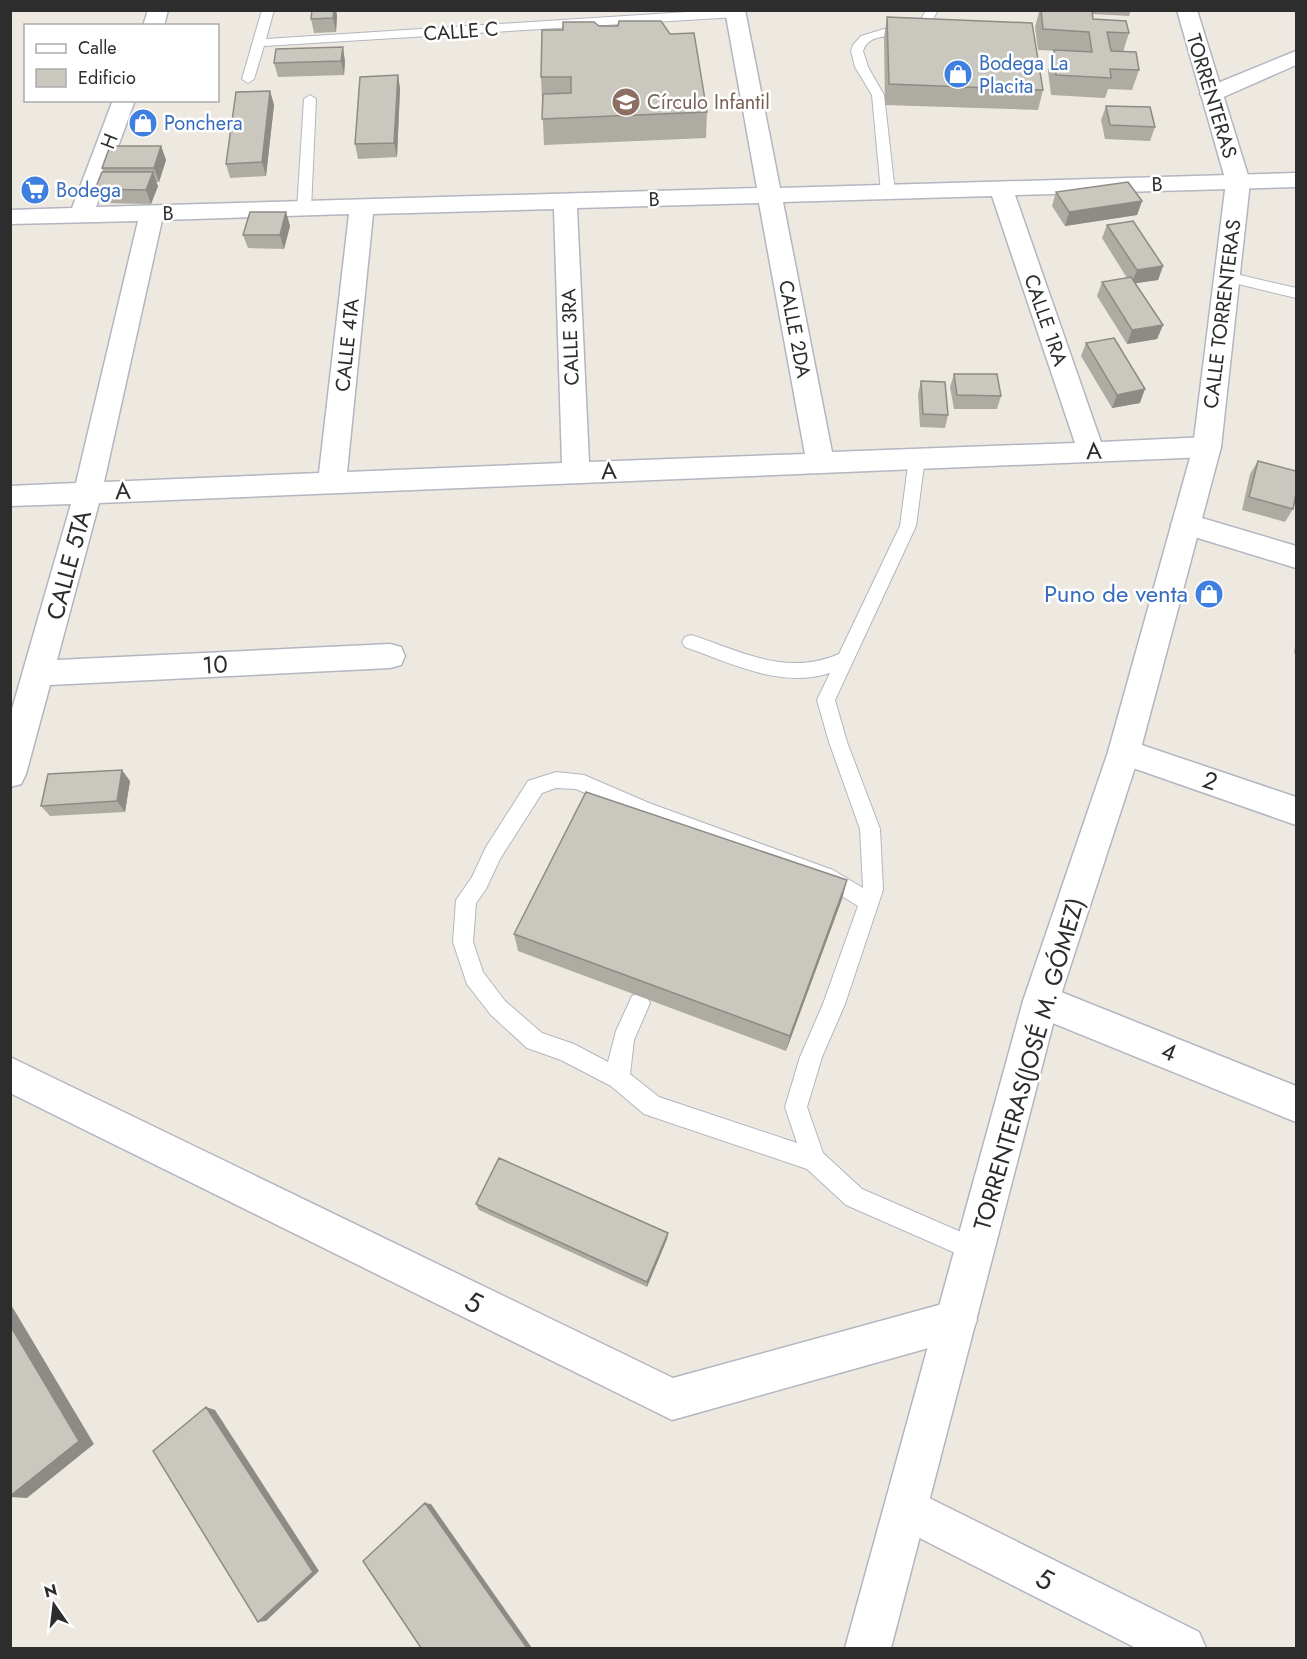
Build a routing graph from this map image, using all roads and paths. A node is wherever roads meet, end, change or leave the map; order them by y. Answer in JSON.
{"nodes":[{"id":1,"x":268,"y":10,"type":"edge"},
{"id":2,"x":932,"y":10,"type":"edge"},
{"id":3,"x":1187,"y":10,"type":"edge"},
{"id":4,"x":736,"y":12,"type":"edge"},
{"id":5,"x":258,"y":44,"type":"junction"},
{"id":6,"x":1296,"y":57,"type":"edge"},
{"id":7,"x":248,"y":79,"type":"dead end"},
{"id":8,"x":1211,"y":94,"type":"junction"},
{"id":9,"x":310,"y":99,"type":"dead end"},
{"id":10,"x":123,"y":102,"type":"edge"},
{"id":11,"x":1296,"y":180,"type":"edge"},
{"id":12,"x":1238,"y":182,"type":"junction"},
{"id":13,"x":1001,"y":189,"type":"junction"},
{"id":14,"x":888,"y":192,"type":"junction"},
{"id":15,"x":770,"y":195,"type":"junction"},
{"id":16,"x":565,"y":201,"type":"junction"},
{"id":17,"x":362,"y":207,"type":"junction"},
{"id":18,"x":304,"y":209,"type":"junction"},
{"id":19,"x":152,"y":213,"type":"junction"},
{"id":20,"x":81,"y":215,"type":"junction"},
{"id":21,"x":10,"y":217,"type":"edge"},
{"id":22,"x":1227,"y":277,"type":"junction"},
{"id":23,"x":1296,"y":294,"type":"edge"},
{"id":24,"x":1207,"y":447,"type":"junction"},
{"id":25,"x":1091,"y":452,"type":"junction"},
{"id":26,"x":917,"y":458,"type":"junction"},
{"id":27,"x":820,"y":462,"type":"junction"},
{"id":28,"x":576,"y":473,"type":"junction"},
{"id":29,"x":332,"y":483,"type":"junction"},
{"id":30,"x":88,"y":493,"type":"junction"},
{"id":31,"x":10,"y":496,"type":"edge"},
{"id":32,"x":1185,"y":524,"type":"junction"},
{"id":33,"x":1296,"y":558,"type":"edge"},
{"id":34,"x":692,"y":642,"type":"dead end"},
{"id":35,"x":390,"y":656,"type":"dead end"},
{"id":36,"x":846,"y":659,"type":"junction"},
{"id":37,"x":40,"y":673,"type":"junction"},
{"id":38,"x":1124,"y":752,"type":"junction"},
{"id":39,"x":10,"y":774,"type":"edge"},
{"id":40,"x":1296,"y":811,"type":"edge"},
{"id":41,"x":869,"y":902,"type":"junction"},
{"id":42,"x":1041,"y":1000,"type":"junction"},
{"id":43,"x":639,"y":1003,"type":"edge"},
{"id":44,"x":10,"y":1074,"type":"edge"},
{"id":45,"x":619,"y":1079,"type":"junction"},
{"id":46,"x":1296,"y":1104,"type":"edge"},
{"id":47,"x":814,"y":1160,"type":"junction"},
{"id":48,"x":976,"y":1250,"type":"junction"},
{"id":49,"x":957,"y":1320,"type":"junction"},
{"id":50,"x":907,"y":1509,"type":"junction"},
{"id":51,"x":868,"y":1648,"type":"edge"},
{"id":52,"x":1184,"y":1648,"type":"edge"}],
"edges":[{"from":1,"to":5,"type":"lane"},
{"from":2,"to":14,"type":"lane"},
{"from":3,"to":8,"type":"street","name":"TORRENTERAS"},
{"from":4,"to":5,"type":"lane","name":"CALLE C"},
{"from":4,"to":15,"type":"street","name":"CALLE 2DA"},
{"from":5,"to":7,"type":"lane"},
{"from":6,"to":8,"type":"street"},
{"from":8,"to":12,"type":"street","name":"TORRENTERAS"},
{"from":9,"to":18,"type":"lane"},
{"from":10,"to":20,"type":"street","name":"H"},
{"from":11,"to":12,"type":"street","name":"B"},
{"from":12,"to":13,"type":"street","name":"B"},
{"from":12,"to":22,"type":"street","name":"CALLE TORRENTERAS"},
{"from":13,"to":14,"type":"street","name":"B"},
{"from":13,"to":25,"type":"street","name":"CALLE 1RA"},
{"from":14,"to":15,"type":"street","name":"B"},
{"from":15,"to":16,"type":"street","name":"B"},
{"from":15,"to":27,"type":"street","name":"CALLE 2DA"},
{"from":16,"to":17,"type":"street","name":"B"},
{"from":16,"to":28,"type":"street","name":"CALLE 3RA"},
{"from":17,"to":18,"type":"street","name":"B"},
{"from":17,"to":29,"type":"street","name":"CALLE 4TA"},
{"from":18,"to":19,"type":"street","name":"B"},
{"from":19,"to":20,"type":"street","name":"B"},
{"from":19,"to":30,"type":"street","name":"CALLE 5TA"},
{"from":20,"to":21,"type":"street","name":"B"},
{"from":22,"to":23,"type":"lane"},
{"from":22,"to":24,"type":"street","name":"CALLE TORRENTERAS"},
{"from":24,"to":25,"type":"street","name":"A"},
{"from":24,"to":32,"type":"street","name":"TORRENTERAS(JOSÉ M. GÓMEZ)"},
{"from":25,"to":26,"type":"street","name":"A"},
{"from":26,"to":27,"type":"street","name":"A"},
{"from":26,"to":36,"type":"lane"},
{"from":27,"to":28,"type":"street","name":"A"},
{"from":28,"to":29,"type":"street","name":"A"},
{"from":29,"to":30,"type":"street","name":"A"},
{"from":30,"to":31,"type":"street","name":"A"},
{"from":30,"to":37,"type":"street","name":"CALLE 5TA"},
{"from":32,"to":33,"type":"street"},
{"from":32,"to":38,"type":"street","name":"TORRENTERAS(JOSÉ M. GÓMEZ)"},
{"from":34,"to":36,"type":"lane"},
{"from":35,"to":37,"type":"street","name":"10"},
{"from":36,"to":41,"type":"lane"},
{"from":37,"to":39,"type":"street","name":"CALLE 5TA"},
{"from":38,"to":40,"type":"street","name":"2"},
{"from":38,"to":42,"type":"street","name":"TORRENTERAS(JOSÉ M. GÓMEZ)"},
{"from":41,"to":45,"type":"lane"},
{"from":41,"to":47,"type":"lane"},
{"from":42,"to":46,"type":"street","name":"4"},
{"from":42,"to":48,"type":"street","name":"TORRENTERAS(JOSÉ M. GÓMEZ)"},
{"from":43,"to":45,"type":"lane"},
{"from":44,"to":49,"type":"street","name":"5"},
{"from":45,"to":47,"type":"lane"},
{"from":47,"to":48,"type":"lane"},
{"from":48,"to":49,"type":"street","name":"TORRENTERAS(JOSÉ M. GÓMEZ)"},
{"from":49,"to":50,"type":"street","name":"TORRENTERAS(JOSÉ M. GÓMEZ)"},
{"from":50,"to":51,"type":"street","name":"TORRENTERAS(JOSÉ M. GÓMEZ)"},
{"from":50,"to":52,"type":"street","name":"5"}]}
